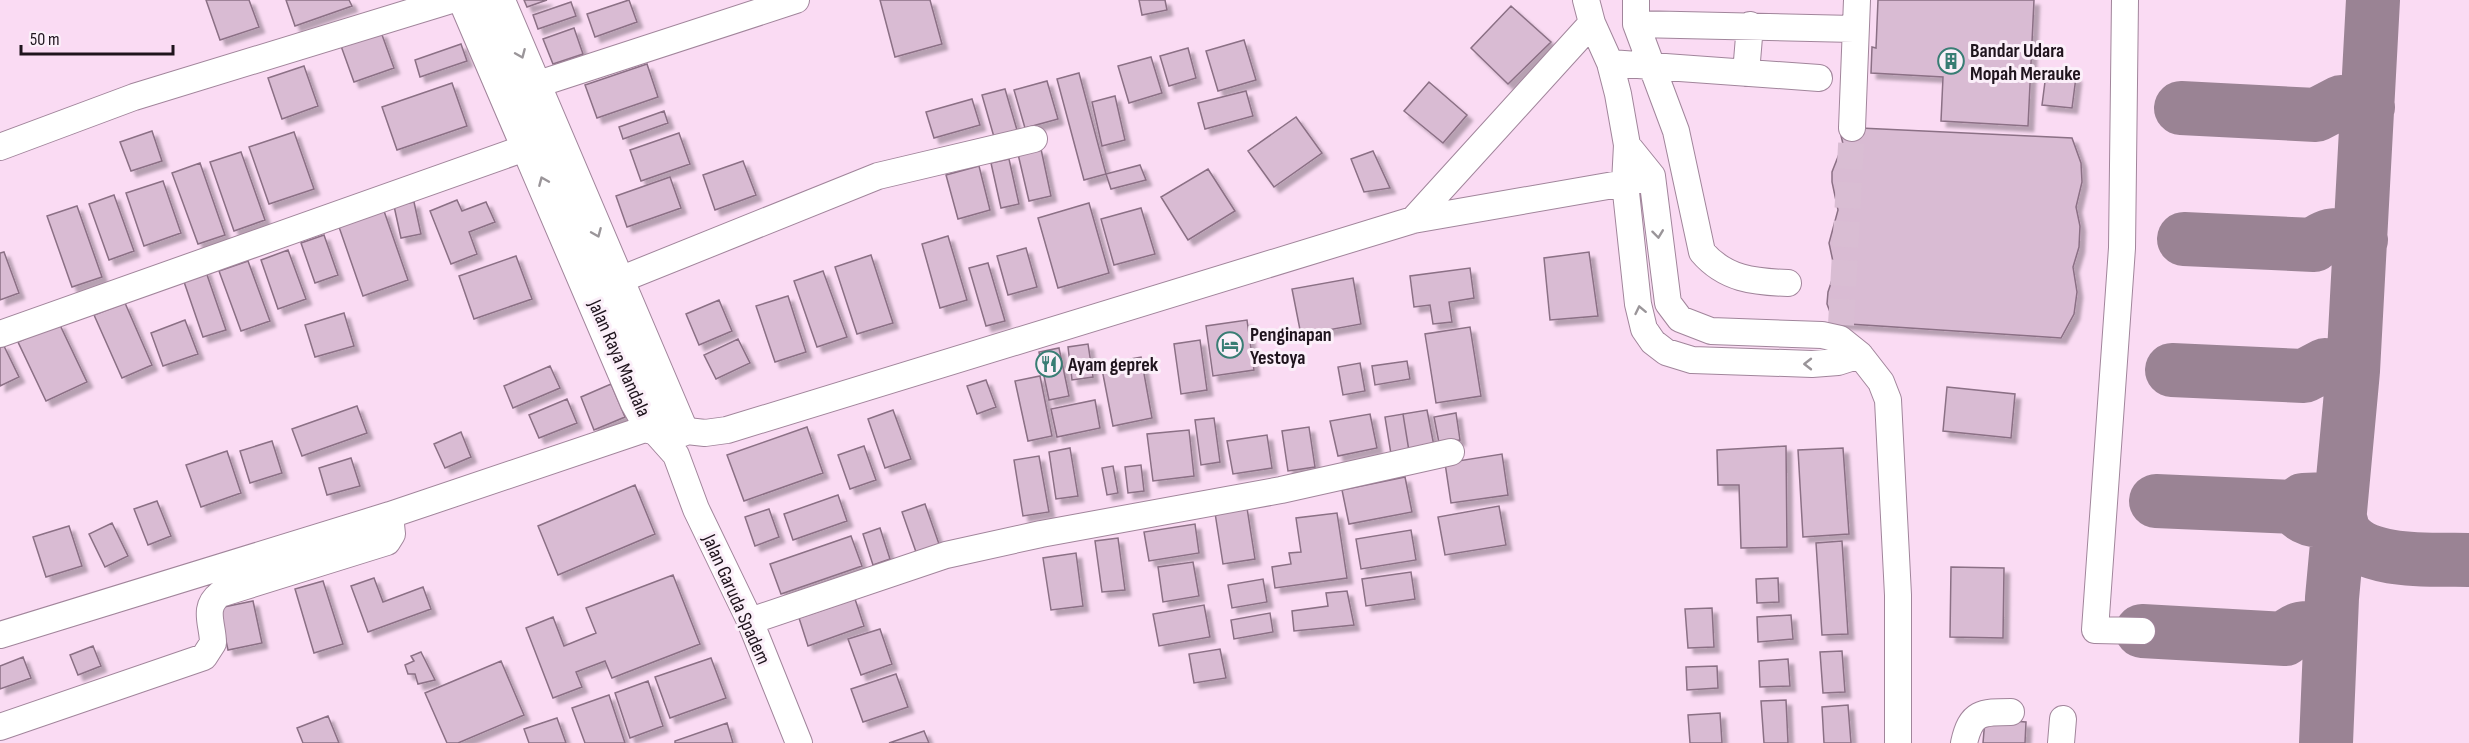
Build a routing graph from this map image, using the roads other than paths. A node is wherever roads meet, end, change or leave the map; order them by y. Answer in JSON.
{"nodes":[{"id":1,"x":451,"y":0,"type":"edge"},
{"id":2,"x":465,"y":0,"type":"edge"},
{"id":3,"x":498,"y":0,"type":"edge"},
{"id":4,"x":796,"y":0,"type":"edge"},
{"id":5,"x":1857,"y":0,"type":"edge"},
{"id":6,"x":2125,"y":0,"type":"edge"},
{"id":7,"x":1589,"y":12,"type":"edge"},
{"id":8,"x":1636,"y":12,"type":"edge"},
{"id":9,"x":1750,"y":26,"type":"junction"},
{"id":10,"x":1854,"y":29,"type":"junction"},
{"id":11,"x":1610,"y":63,"type":"junction"},
{"id":12,"x":1652,"y":66,"type":"junction"},
{"id":13,"x":1746,"y":73,"type":"junction"},
{"id":14,"x":1819,"y":78,"type":"dead end"},
{"id":15,"x":535,"y":85,"type":"junction"},
{"id":16,"x":1852,"y":128,"type":"tunnel mouth"},
{"id":17,"x":1034,"y":139,"type":"dead end"},
{"id":18,"x":1627,"y":145,"type":"junction"},
{"id":19,"x":0,"y":147,"type":"edge"},
{"id":20,"x":528,"y":147,"type":"junction"},
{"id":21,"x":1652,"y":176,"type":"junction"},
{"id":22,"x":1625,"y":183,"type":"junction"},
{"id":23,"x":1413,"y":220,"type":"junction"},
{"id":24,"x":617,"y":281,"type":"junction"},
{"id":25,"x":1788,"y":283,"type":"dead end"},
{"id":26,"x":0,"y":334,"type":"edge"},
{"id":27,"x":1845,"y":345,"type":"junction"},
{"id":28,"x":669,"y":437,"type":"junction"},
{"id":29,"x":1450,"y":453,"type":"dead end"},
{"id":30,"x":390,"y":515,"type":"junction"},
{"id":31,"x":750,"y":621,"type":"junction"},
{"id":32,"x":2142,"y":631,"type":"dead end"},
{"id":33,"x":0,"y":635,"type":"edge"},
{"id":34,"x":2011,"y":712,"type":"dead end"},
{"id":35,"x":0,"y":727,"type":"edge"},
{"id":36,"x":799,"y":743,"type":"edge"},
{"id":37,"x":1898,"y":743,"type":"edge"},
{"id":38,"x":1964,"y":743,"type":"edge"}],
"edges":[{"from":1,"to":19,"type":"street"},
{"from":2,"to":20,"type":"highway","name":"Jalan Raya Mandala"},
{"from":3,"to":15,"type":"highway","name":"Jalan Raya Mandala","one_way":true},
{"from":4,"to":15,"type":"street"},
{"from":5,"to":10,"type":"street"},
{"from":6,"to":32,"type":"street"},
{"from":7,"to":11,"type":"street"},
{"from":7,"to":23,"type":"street"},
{"from":8,"to":9,"type":"street"},
{"from":8,"to":12,"type":"street"},
{"from":9,"to":10,"type":"street"},
{"from":9,"to":13,"type":"street"},
{"from":10,"to":16,"type":"street"},
{"from":11,"to":12,"type":"street"},
{"from":11,"to":18,"type":"street"},
{"from":12,"to":13,"type":"street"},
{"from":12,"to":25,"type":"street"},
{"from":13,"to":14,"type":"street"},
{"from":15,"to":24,"type":"highway","name":"Jalan Raya Mandala","one_way":true},
{"from":17,"to":24,"type":"street"},
{"from":18,"to":21,"type":"street"},
{"from":18,"to":22,"type":"street"},
{"from":20,"to":26,"type":"street"},
{"from":28,"to":20,"type":"highway","name":"Jalan Raya Mandala","one_way":true},
{"from":21,"to":22,"type":"street"},
{"from":21,"to":27,"type":"street","one_way":true},
{"from":22,"to":23,"type":"street"},
{"from":27,"to":22,"type":"street","one_way":true},
{"from":23,"to":28,"type":"street"},
{"from":24,"to":28,"type":"highway","name":"Jalan Raya Mandala"},
{"from":27,"to":37,"type":"street"},
{"from":28,"to":30,"type":"street"},
{"from":28,"to":31,"type":"street","name":"Jalan Garuda Spadem"},
{"from":29,"to":31,"type":"street"},
{"from":30,"to":33,"type":"street"},
{"from":30,"to":35,"type":"street"},
{"from":31,"to":36,"type":"street","name":"Jalan Garuda Spadem"},
{"from":34,"to":38,"type":"street"}]}
